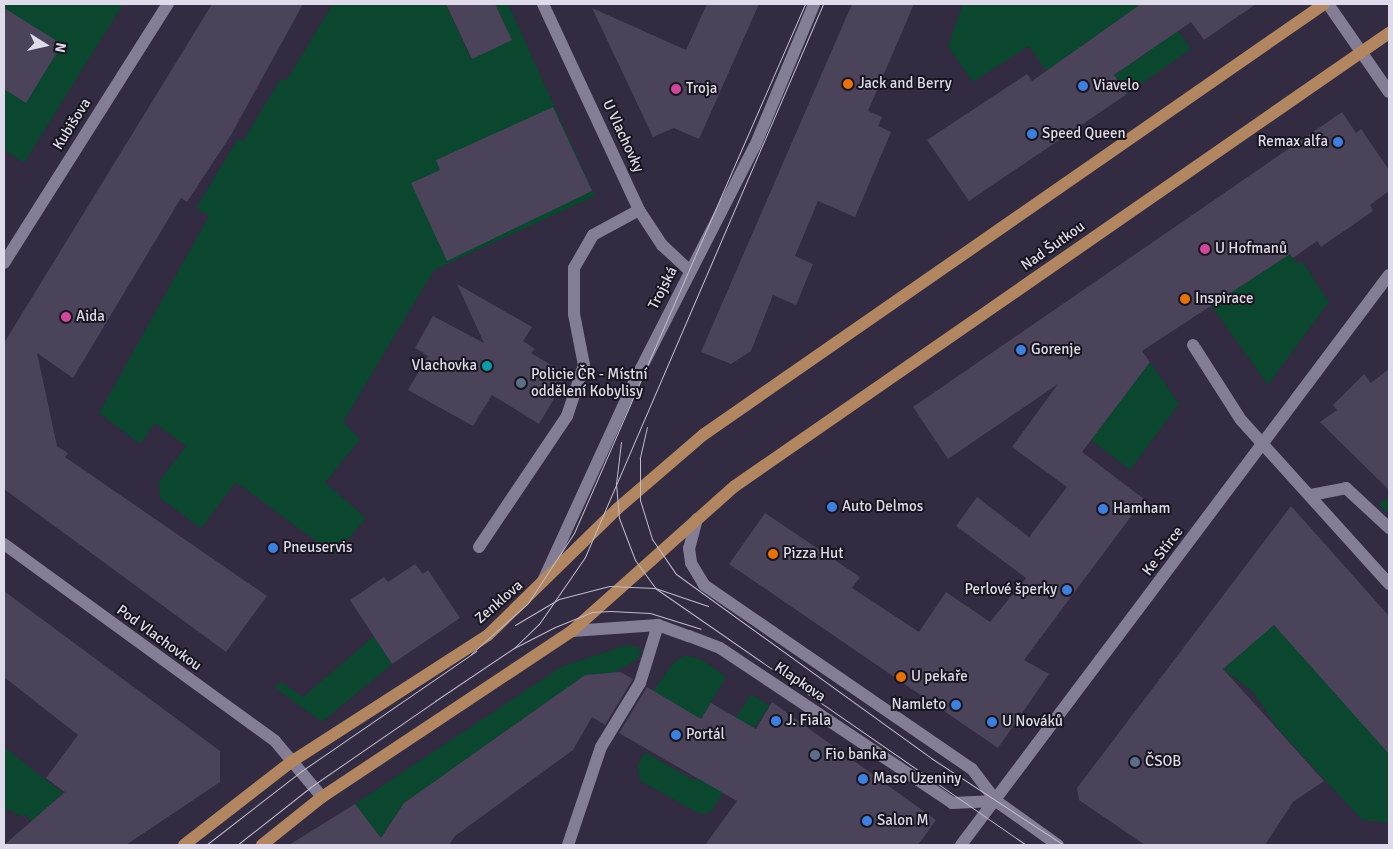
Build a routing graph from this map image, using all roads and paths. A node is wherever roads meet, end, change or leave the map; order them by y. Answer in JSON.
{"nodes":[{"id":1,"x":168,"y":4,"type":"edge"},
{"id":2,"x":543,"y":4,"type":"edge"},
{"id":3,"x":814,"y":4,"type":"edge"},
{"id":4,"x":1326,"y":4,"type":"edge"},
{"id":5,"x":1389,"y":32,"type":"edge"},
{"id":6,"x":1361,"y":52,"type":"junction"},
{"id":7,"x":1389,"y":92,"type":"edge"},
{"id":8,"x":639,"y":210,"type":"junction"},
{"id":9,"x":4,"y":262,"type":"edge"},
{"id":10,"x":690,"y":271,"type":"junction"},
{"id":11,"x":1389,"y":275,"type":"edge"},
{"id":12,"x":1193,"y":345,"type":"dead end"},
{"id":13,"x":1264,"y":444,"type":"junction"},
{"id":14,"x":1310,"y":495,"type":"junction"},
{"id":15,"x":697,"y":519,"type":"junction"},
{"id":16,"x":1389,"y":528,"type":"edge"},
{"id":17,"x":4,"y":544,"type":"edge"},
{"id":18,"x":479,"y":547,"type":"dead end"},
{"id":19,"x":1389,"y":584,"type":"edge"},
{"id":20,"x":540,"y":587,"type":"junction"},
{"id":21,"x":658,"y":625,"type":"junction"},
{"id":22,"x":572,"y":631,"type":"junction"},
{"id":23,"x":291,"y":762,"type":"junction"},
{"id":24,"x":322,"y":797,"type":"junction"},
{"id":25,"x":996,"y":801,"type":"junction"},
{"id":26,"x":184,"y":845,"type":"edge"},
{"id":27,"x":262,"y":845,"type":"edge"},
{"id":28,"x":568,"y":845,"type":"edge"},
{"id":29,"x":961,"y":845,"type":"edge"},
{"id":30,"x":1058,"y":845,"type":"edge"}],
"edges":[{"from":1,"to":9,"type":"street","name":"Kubišova"},
{"from":2,"to":8,"type":"street","name":"U Vlachovky"},
{"from":3,"to":10,"type":"street","name":"Trojská"},
{"from":4,"to":6,"type":"street"},
{"from":4,"to":20,"type":"main road","name":"Zenklova"},
{"from":5,"to":6,"type":"main road","name":"Nad Šutkou"},
{"from":6,"to":7,"type":"street"},
{"from":6,"to":15,"type":"main road","name":"Nad Šutkou"},
{"from":8,"to":10,"type":"street","name":"U Vlachovky"},
{"from":8,"to":18,"type":"street"},
{"from":10,"to":20,"type":"street","name":"Trojská"},
{"from":11,"to":13,"type":"street","name":"Ke Stírce"},
{"from":12,"to":13,"type":"street"},
{"from":13,"to":14,"type":"street"},
{"from":13,"to":25,"type":"street","name":"Ke Stírce"},
{"from":14,"to":16,"type":"street"},
{"from":14,"to":19,"type":"street"},
{"from":15,"to":22,"type":"main road"},
{"from":15,"to":25,"type":"street","name":"Klapkova"},
{"from":17,"to":23,"type":"street","name":"Pod Vlachovkou"},
{"from":20,"to":23,"type":"main road","name":"Zenklova"},
{"from":21,"to":22,"type":"street","name":"Klapkova"},
{"from":21,"to":25,"type":"street","name":"Klapkova"},
{"from":21,"to":28,"type":"street"},
{"from":22,"to":24,"type":"main road"},
{"from":23,"to":24,"type":"street"},
{"from":23,"to":26,"type":"main road","name":"Zenklova"},
{"from":24,"to":27,"type":"main road"},
{"from":25,"to":29,"type":"street","name":"Ke Stírce"},
{"from":25,"to":30,"type":"street","name":"Klapkova"}]}
